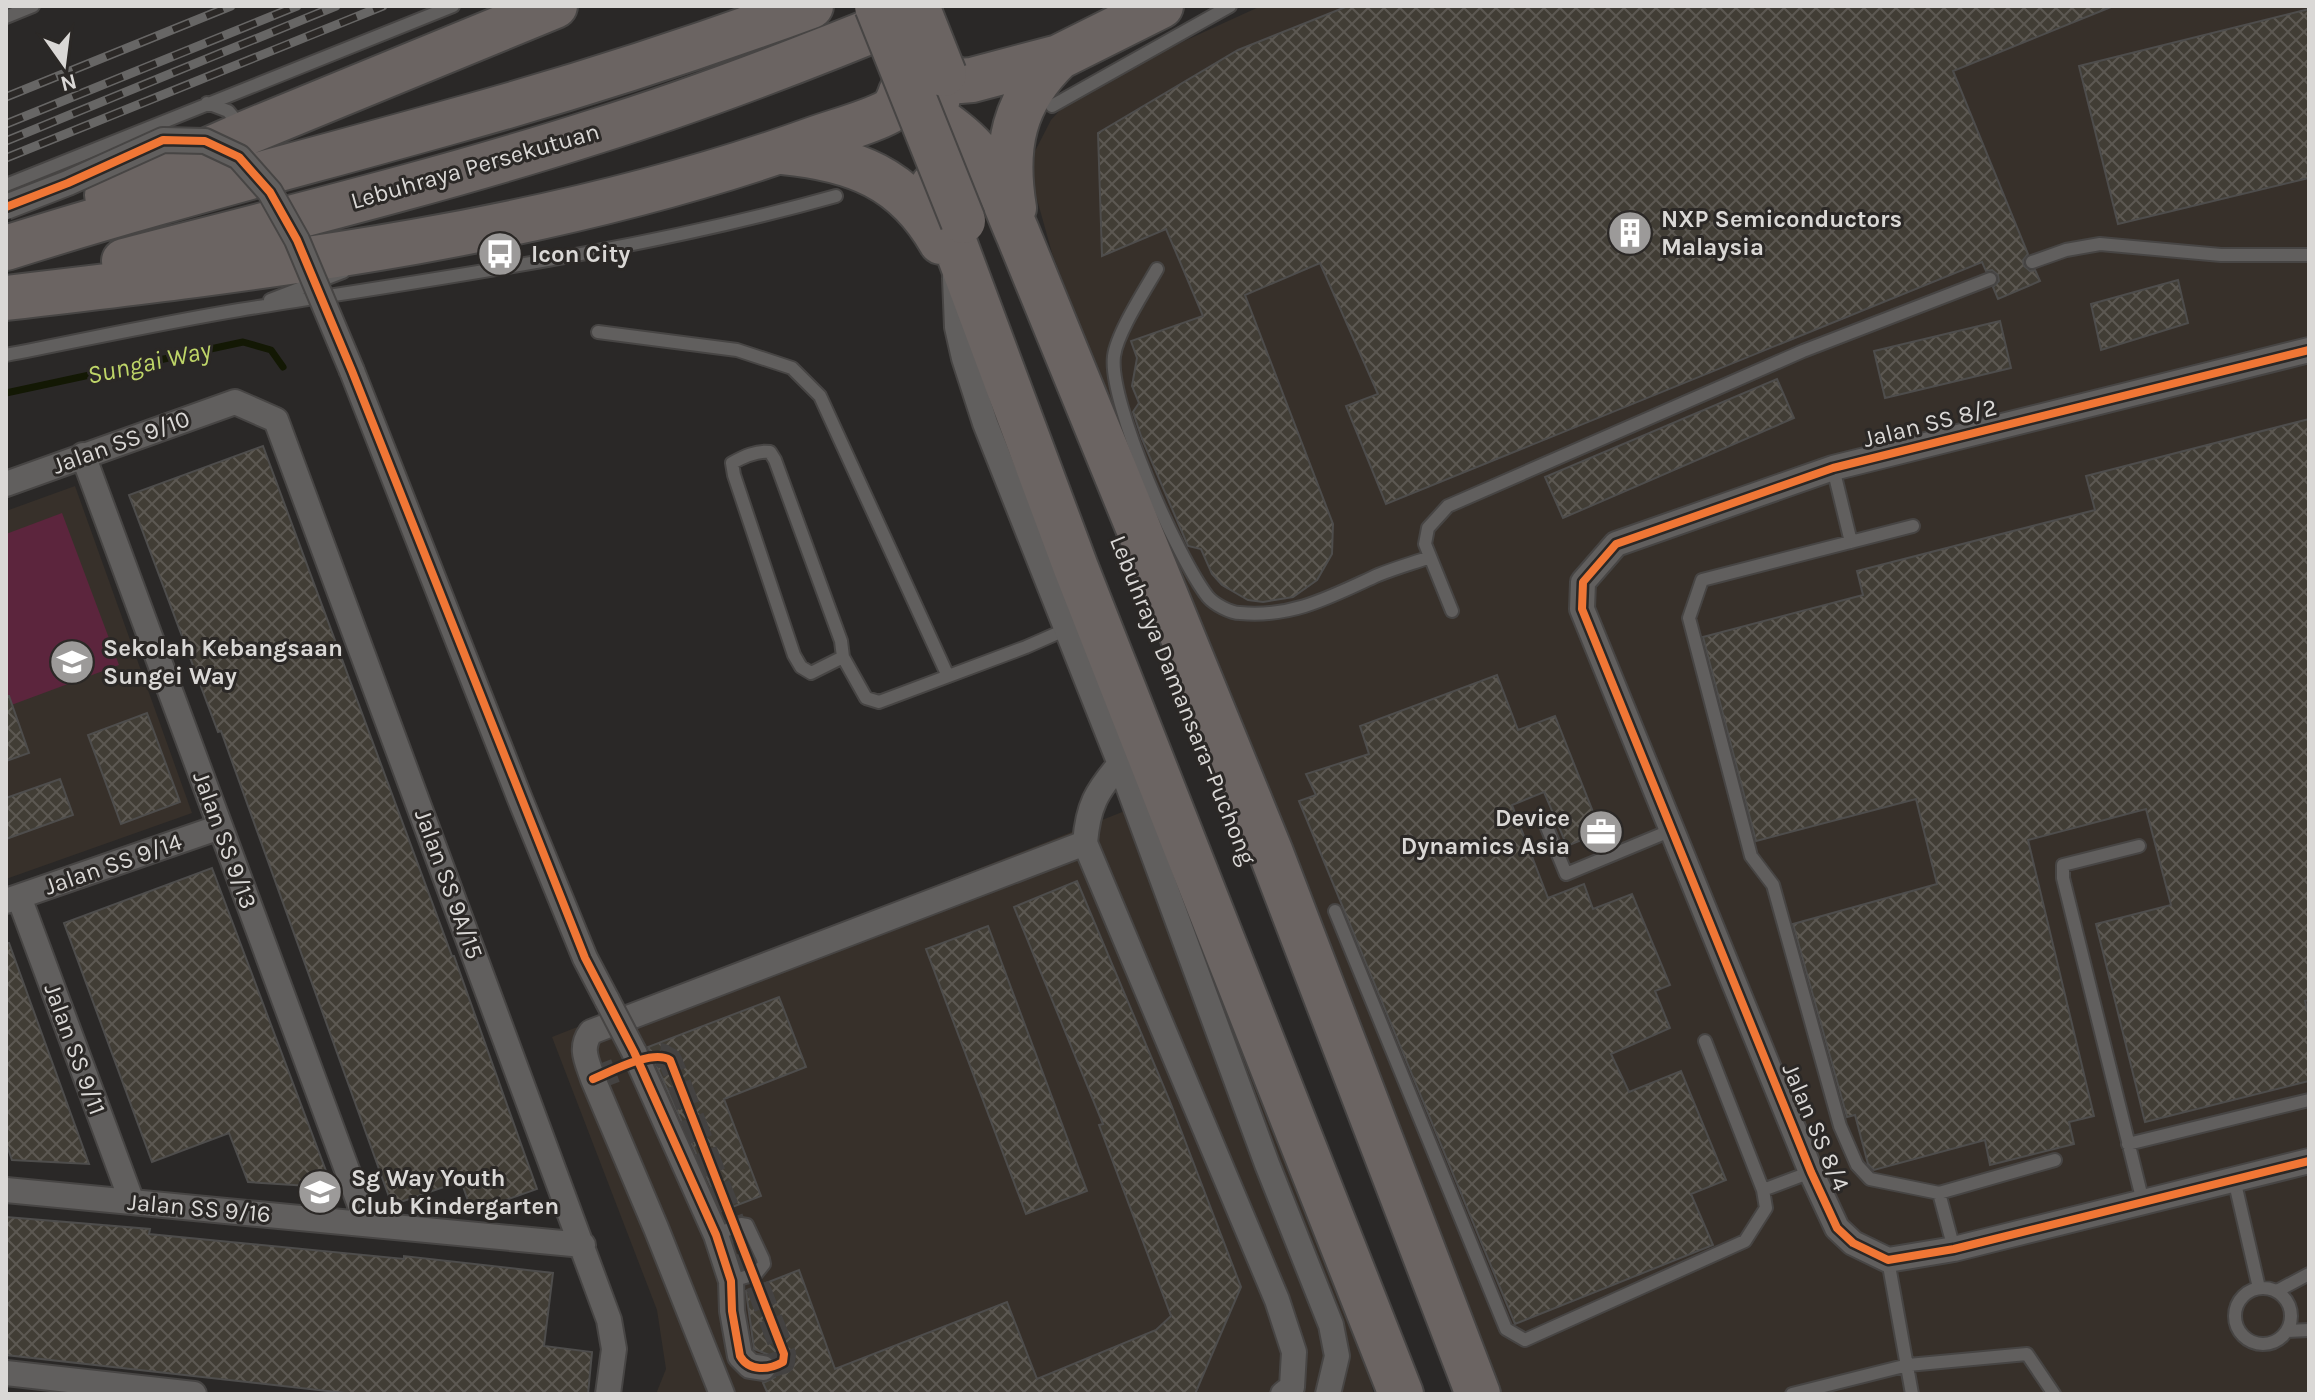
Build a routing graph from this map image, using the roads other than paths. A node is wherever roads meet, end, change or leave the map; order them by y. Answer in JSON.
{"nodes":[{"id":1,"x":33,"y":6,"type":"edge"},
{"id":2,"x":453,"y":6,"type":"edge"},
{"id":3,"x":555,"y":6,"type":"edge"},
{"id":4,"x":811,"y":6,"type":"edge"},
{"id":5,"x":867,"y":6,"type":"edge"},
{"id":6,"x":877,"y":6,"type":"edge"},
{"id":7,"x":906,"y":6,"type":"edge"},
{"id":8,"x":917,"y":6,"type":"edge"},
{"id":9,"x":933,"y":6,"type":"edge"},
{"id":10,"x":1161,"y":6,"type":"edge"},
{"id":11,"x":1230,"y":6,"type":"edge"},
{"id":12,"x":6,"y":17,"type":"edge"},
{"id":13,"x":1059,"y":57,"type":"junction"},
{"id":14,"x":958,"y":77,"type":"junction"},
{"id":15,"x":207,"y":103,"type":"junction"},
{"id":16,"x":917,"y":105,"type":"junction"},
{"id":17,"x":1052,"y":106,"type":"dead end"},
{"id":18,"x":246,"y":133,"type":"junction"},
{"id":19,"x":778,"y":152,"type":"junction"},
{"id":20,"x":6,"y":185,"type":"edge"},
{"id":21,"x":836,"y":196,"type":"dead end"},
{"id":22,"x":6,"y":207,"type":"edge"},
{"id":23,"x":1018,"y":234,"type":"junction"},
{"id":24,"x":23,"y":242,"type":"edge"},
{"id":25,"x":384,"y":249,"type":"junction"},
{"id":26,"x":2309,"y":255,"type":"edge"},
{"id":27,"x":2032,"y":262,"type":"dead end"},
{"id":28,"x":954,"y":266,"type":"junction"},
{"id":29,"x":1157,"y":269,"type":"dead end"},
{"id":30,"x":1990,"y":279,"type":"dead end"},
{"id":31,"x":6,"y":296,"type":"edge"},
{"id":32,"x":237,"y":311,"type":"junction"},
{"id":33,"x":983,"y":318,"type":"junction"},
{"id":34,"x":598,"y":332,"type":"dead end"},
{"id":35,"x":2309,"y":350,"type":"edge"},
{"id":36,"x":6,"y":355,"type":"edge"},
{"id":37,"x":235,"y":402,"type":"joint"},
{"id":38,"x":83,"y":455,"type":"junction"},
{"id":39,"x":1833,"y":468,"type":"junction"},
{"id":40,"x":6,"y":484,"type":"edge"},
{"id":41,"x":1913,"y":526,"type":"dead end"},
{"id":42,"x":1851,"y":542,"type":"junction"},
{"id":43,"x":1430,"y":557,"type":"junction"},
{"id":44,"x":1583,"y":582,"type":"joint"},
{"id":45,"x":1452,"y":611,"type":"dead end"},
{"id":46,"x":1067,"y":629,"type":"junction"},
{"id":47,"x":843,"y":657,"type":"junction"},
{"id":48,"x":947,"y":674,"type":"junction"},
{"id":49,"x":1120,"y":764,"type":"junction"},
{"id":50,"x":1546,"y":825,"type":"dead end"},
{"id":51,"x":220,"y":827,"type":"junction"},
{"id":52,"x":1672,"y":830,"type":"junction"},
{"id":53,"x":1085,"y":843,"type":"junction"},
{"id":54,"x":2139,"y":846,"type":"dead end"},
{"id":55,"x":12,"y":899,"type":"edge"},
{"id":56,"x":1335,"y":911,"type":"dead end"},
{"id":57,"x":1705,"y":1041,"type":"dead end"},
{"id":58,"x":2309,"y":1100,"type":"edge"},
{"id":59,"x":1346,"y":1144,"type":"junction"},
{"id":60,"x":2128,"y":1144,"type":"junction"},
{"id":61,"x":2055,"y":1160,"type":"dead end"},
{"id":62,"x":2309,"y":1161,"type":"edge"},
{"id":63,"x":1811,"y":1172,"type":"junction"},
{"id":64,"x":2234,"y":1179,"type":"junction"},
{"id":65,"x":6,"y":1190,"type":"edge"},
{"id":66,"x":1763,"y":1190,"type":"junction"},
{"id":67,"x":1939,"y":1193,"type":"junction"},
{"id":68,"x":132,"y":1202,"type":"junction"},
{"id":69,"x":2143,"y":1202,"type":"junction"},
{"id":70,"x":367,"y":1224,"type":"junction"},
{"id":71,"x":716,"y":1235,"type":"junction"},
{"id":72,"x":583,"y":1245,"type":"junction"},
{"id":73,"x":1954,"y":1249,"type":"junction"},
{"id":74,"x":1888,"y":1260,"type":"junction"},
{"id":75,"x":2309,"y":1274,"type":"edge"},
{"id":76,"x":731,"y":1281,"type":"junction"},
{"id":77,"x":2259,"y":1288,"type":"junction"},
{"id":78,"x":2277,"y":1291,"type":"junction"},
{"id":79,"x":2309,"y":1330,"type":"edge"},
{"id":80,"x":2287,"y":1331,"type":"junction"},
{"id":81,"x":1908,"y":1365,"type":"junction"},
{"id":82,"x":763,"y":1368,"type":"dead end"},
{"id":83,"x":6,"y":1373,"type":"edge"},
{"id":84,"x":194,"y":1394,"type":"edge"},
{"id":85,"x":608,"y":1394,"type":"edge"},
{"id":86,"x":722,"y":1394,"type":"edge"},
{"id":87,"x":1283,"y":1394,"type":"edge"},
{"id":88,"x":1328,"y":1394,"type":"edge"},
{"id":89,"x":1401,"y":1394,"type":"edge"},
{"id":90,"x":1422,"y":1394,"type":"edge"},
{"id":91,"x":1461,"y":1394,"type":"edge"},
{"id":92,"x":1478,"y":1394,"type":"edge"},
{"id":93,"x":1792,"y":1394,"type":"edge"},
{"id":94,"x":1912,"y":1394,"type":"edge"},
{"id":95,"x":2054,"y":1394,"type":"edge"}],
"edges":[{"from":1,"to":12,"type":"lane"},
{"from":2,"to":15,"type":"lane"},
{"from":3,"to":18,"type":"highway"},
{"from":4,"to":24,"type":"highway","name":"Lebuhraya Persekutuan"},
{"from":5,"to":16,"type":"highway"},
{"from":6,"to":59,"type":"highway","name":"Lebuhraya Damansara–Puchong","bridge":true},
{"from":7,"to":59,"type":"highway","name":"Lebuhraya Damansara–Puchong"},
{"from":8,"to":14,"type":"highway","bridge":true},
{"from":9,"to":31,"type":"highway","name":"Lebuhraya Persekutuan"},
{"from":10,"to":13,"type":"highway"},
{"from":11,"to":17,"type":"lane"},
{"from":13,"to":14,"type":"highway"},
{"from":13,"to":23,"type":"highway"},
{"from":14,"to":16,"type":"highway"},
{"from":15,"to":18,"type":"lane"},
{"from":15,"to":20,"type":"lane"},
{"from":16,"to":19,"type":"highway"},
{"from":16,"to":23,"type":"highway"},
{"from":16,"to":33,"type":"highway"},
{"from":18,"to":24,"type":"highway"},
{"from":19,"to":25,"type":"highway"},
{"from":19,"to":28,"type":"highway"},
{"from":21,"to":32,"type":"lane"},
{"from":22,"to":71,"type":"street","bridge":true},
{"from":23,"to":92,"type":"highway"},
{"from":25,"to":31,"type":"highway"},
{"from":25,"to":32,"type":"lane"},
{"from":26,"to":27,"type":"lane"},
{"from":28,"to":33,"type":"highway"},
{"from":28,"to":46,"type":"street"},
{"from":29,"to":43,"type":"lane"},
{"from":30,"to":43,"type":"lane"},
{"from":32,"to":36,"type":"lane"},
{"from":33,"to":89,"type":"highway"},
{"from":34,"to":48,"type":"lane"},
{"from":35,"to":39,"type":"street","name":"Jalan SS 8/2"},
{"from":37,"to":38,"type":"street","name":"Jalan SS 9/10"},
{"from":37,"to":72,"type":"street","name":"Jalan SS 9A/15"},
{"from":38,"to":40,"type":"street","name":"Jalan SS 9/10"},
{"from":38,"to":51,"type":"street","name":"Jalan SS 9/13"},
{"from":39,"to":42,"type":"lane"},
{"from":39,"to":44,"type":"street","name":"Jalan SS 8/2"},
{"from":41,"to":42,"type":"lane"},
{"from":42,"to":67,"type":"lane"},
{"from":43,"to":45,"type":"lane"},
{"from":44,"to":52,"type":"street","name":"Jalan SS 8/4"},
{"from":46,"to":48,"type":"lane"},
{"from":46,"to":49,"type":"street"},
{"from":47,"to":47,"type":"lane"},
{"from":47,"to":48,"type":"lane"},
{"from":49,"to":53,"type":"street"},
{"from":49,"to":88,"type":"street"},
{"from":50,"to":52,"type":"lane"},
{"from":51,"to":55,"type":"street","name":"Jalan SS 9/14"},
{"from":51,"to":70,"type":"street","name":"Jalan SS 9/13"},
{"from":52,"to":63,"type":"street","name":"Jalan SS 8/4"},
{"from":53,"to":86,"type":"street"},
{"from":53,"to":87,"type":"street"},
{"from":54,"to":60,"type":"lane"},
{"from":55,"to":68,"type":"street","name":"Jalan SS 9/11"},
{"from":56,"to":66,"type":"lane"},
{"from":57,"to":66,"type":"lane"},
{"from":58,"to":60,"type":"lane"},
{"from":59,"to":90,"type":"highway","name":"Lebuhraya Damansara–Puchong"},
{"from":59,"to":91,"type":"highway","name":"Lebuhraya Damansara–Puchong"},
{"from":60,"to":69,"type":"lane"},
{"from":61,"to":67,"type":"lane"},
{"from":62,"to":64,"type":"street"},
{"from":63,"to":66,"type":"lane"},
{"from":63,"to":74,"type":"street","name":"Jalan SS 8/4"},
{"from":64,"to":69,"type":"street"},
{"from":64,"to":77,"type":"lane"},
{"from":65,"to":68,"type":"street","name":"Jalan SS 9/16"},
{"from":67,"to":73,"type":"lane"},
{"from":68,"to":70,"type":"street","name":"Jalan SS 9/16"},
{"from":69,"to":73,"type":"street"},
{"from":70,"to":72,"type":"street","name":"Jalan SS 9/16"},
{"from":71,"to":76,"type":"street"},
{"from":71,"to":76,"type":"lane"},
{"from":72,"to":85,"type":"street","name":"Jalan SS 9A/15"},
{"from":73,"to":74,"type":"street"},
{"from":74,"to":81,"type":"lane"},
{"from":75,"to":78,"type":"lane"},
{"from":76,"to":82,"type":"street"},
{"from":77,"to":78,"type":"lane"},
{"from":77,"to":80,"type":"lane"},
{"from":78,"to":80,"type":"lane"},
{"from":79,"to":80,"type":"lane"},
{"from":81,"to":93,"type":"lane"},
{"from":81,"to":94,"type":"lane"},
{"from":81,"to":95,"type":"lane"},
{"from":83,"to":84,"type":"street"}]}
